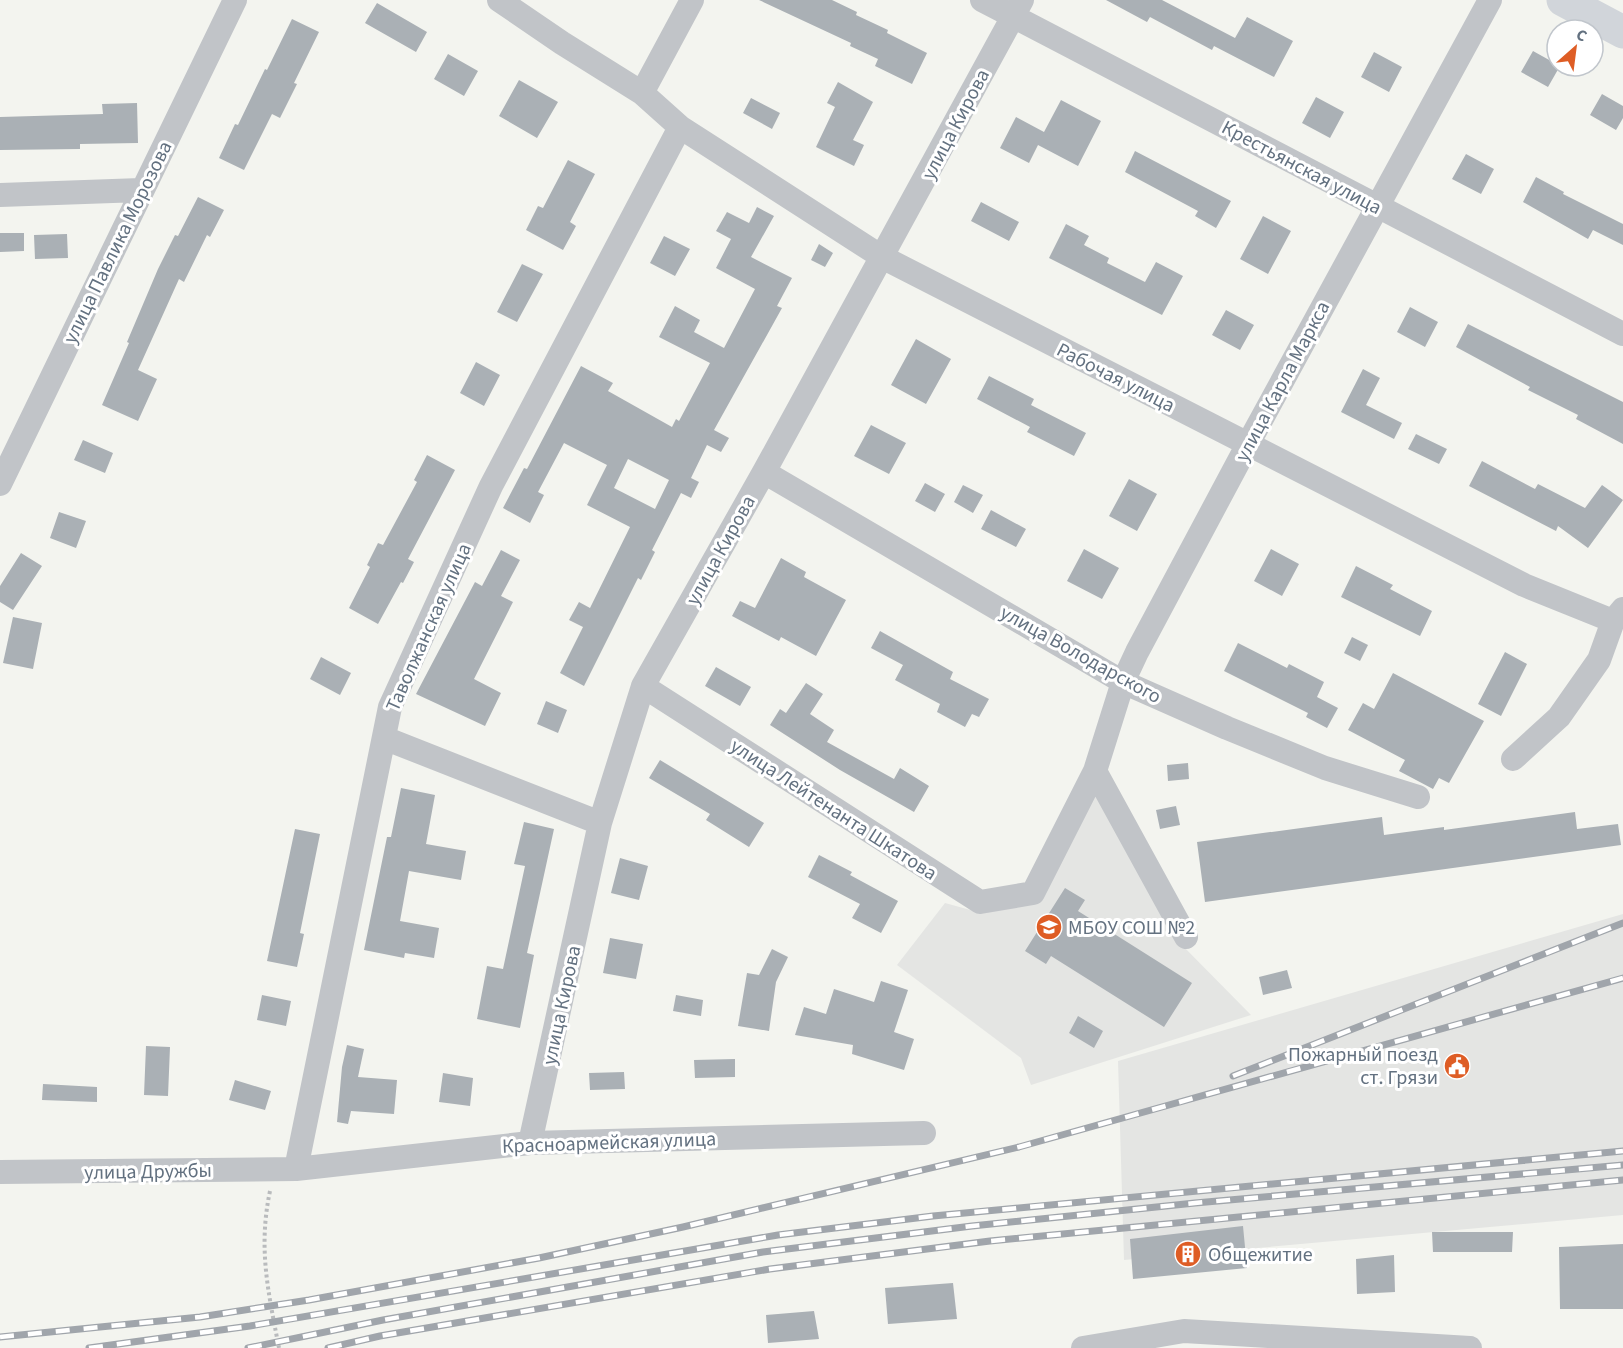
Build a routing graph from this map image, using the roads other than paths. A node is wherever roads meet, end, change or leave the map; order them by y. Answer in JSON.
{"nodes":[{"id":1,"x":235,"y":0,"type":"edge"},
{"id":2,"x":499,"y":0,"type":"edge"},
{"id":3,"x":692,"y":0,"type":"edge"},
{"id":4,"x":982,"y":0,"type":"edge"},
{"id":5,"x":1490,"y":0,"type":"edge"},
{"id":6,"x":1563,"y":0,"type":"edge"},
{"id":7,"x":1018,"y":8,"type":"edge"},
{"id":8,"x":1623,"y":32,"type":"edge"},
{"id":9,"x":642,"y":93,"type":"junction"},
{"id":10,"x":680,"y":127,"type":"junction"},
{"id":11,"x":141,"y":190,"type":"junction"},
{"id":12,"x":0,"y":195,"type":"edge"},
{"id":13,"x":1377,"y":207,"type":"junction"},
{"id":14,"x":882,"y":257,"type":"junction"},
{"id":15,"x":1623,"y":334,"type":"edge"},
{"id":16,"x":1248,"y":444,"type":"junction"},
{"id":17,"x":764,"y":472,"type":"junction"},
{"id":18,"x":0,"y":484,"type":"edge"},
{"id":19,"x":1618,"y":615,"type":"edge"},
{"id":20,"x":1123,"y":682,"type":"junction"},
{"id":21,"x":643,"y":686,"type":"junction"},
{"id":22,"x":384,"y":738,"type":"junction"},
{"id":23,"x":1513,"y":759,"type":"dead end"},
{"id":24,"x":1095,"y":771,"type":"junction"},
{"id":25,"x":1418,"y":797,"type":"dead end"},
{"id":26,"x":600,"y":823,"type":"junction"},
{"id":27,"x":1033,"y":893,"type":"joint"},
{"id":28,"x":1186,"y":937,"type":"dead end"},
{"id":29,"x":924,"y":1133,"type":"dead end"},
{"id":30,"x":530,"y":1143,"type":"junction"},
{"id":31,"x":285,"y":1169,"type":"junction"},
{"id":32,"x":0,"y":1172,"type":"edge"},
{"id":33,"x":1083,"y":1348,"type":"edge"},
{"id":34,"x":1470,"y":1348,"type":"edge"}],
"edges":[{"from":1,"to":11,"type":"street","name":"улица Павлика Морозова"},
{"from":2,"to":9,"type":"street","name":"Рабочая улица"},
{"from":3,"to":9,"type":"street"},
{"from":4,"to":7,"type":"street","name":"Крестьянская улица"},
{"from":5,"to":13,"type":"street","name":"улица Карла Маркса"},
{"from":6,"to":8,"type":"main road"},
{"from":7,"to":13,"type":"street","name":"Крестьянская улица"},
{"from":7,"to":14,"type":"street","name":"улица Кирова"},
{"from":9,"to":10,"type":"street","name":"Рабочая улица"},
{"from":10,"to":14,"type":"street","name":"Рабочая улица"},
{"from":10,"to":22,"type":"street","name":"Таволжанская улица"},
{"from":11,"to":12,"type":"street"},
{"from":11,"to":18,"type":"street","name":"улица Павлика Морозова"},
{"from":13,"to":15,"type":"street","name":"Крестьянская улица"},
{"from":13,"to":16,"type":"street","name":"улица Карла Маркса"},
{"from":14,"to":16,"type":"street","name":"Рабочая улица"},
{"from":14,"to":17,"type":"street","name":"улица Кирова"},
{"from":16,"to":19,"type":"street","name":"Рабочая улица"},
{"from":16,"to":20,"type":"street","name":"улица Карла Маркса"},
{"from":17,"to":20,"type":"street","name":"улица Володарского"},
{"from":17,"to":21,"type":"street","name":"улица Кирова"},
{"from":19,"to":23,"type":"street"},
{"from":20,"to":24,"type":"street","name":"улица Карла Маркса"},
{"from":20,"to":25,"type":"street","name":"улица Володарского"},
{"from":21,"to":26,"type":"street","name":"улица Кирова"},
{"from":21,"to":27,"type":"street","name":"улица Лейтенанта Шкатова"},
{"from":22,"to":26,"type":"street"},
{"from":22,"to":31,"type":"street","name":"Таволжанская улица"},
{"from":24,"to":27,"type":"street","name":"улица Карла Маркса"},
{"from":24,"to":28,"type":"street"},
{"from":26,"to":30,"type":"street","name":"улица Кирова"},
{"from":29,"to":30,"type":"street","name":"Красноармейская улица"},
{"from":30,"to":31,"type":"street","name":"Красноармейская улица"},
{"from":31,"to":32,"type":"street","name":"улица Дружбы"},
{"from":33,"to":34,"type":"street"}]}
